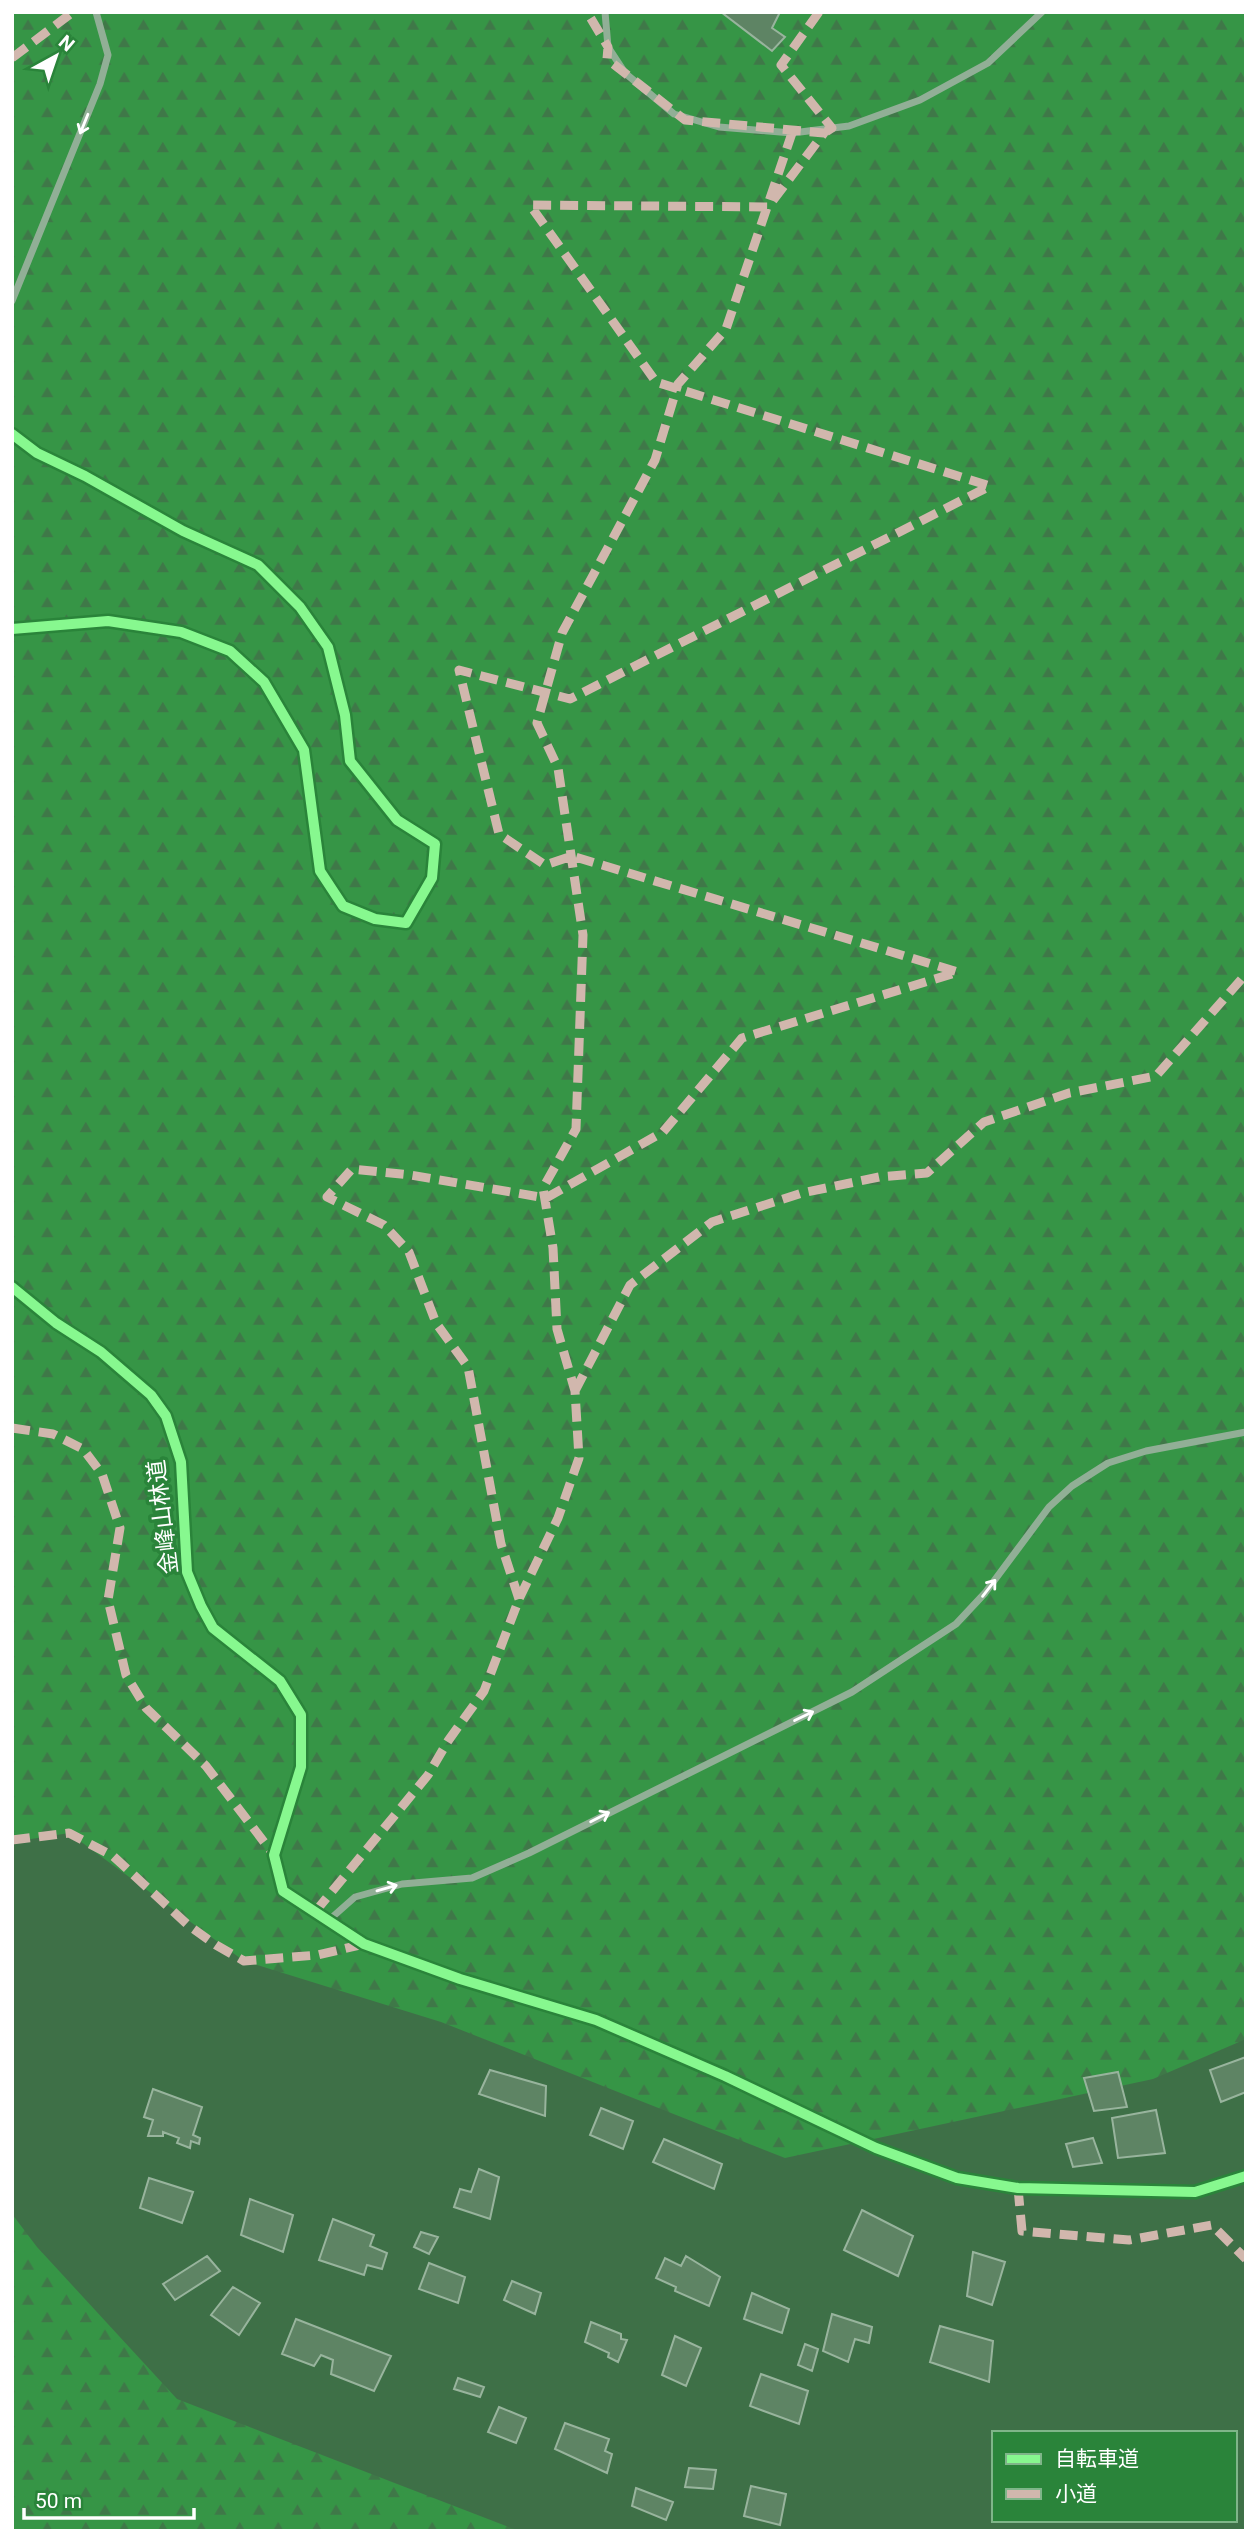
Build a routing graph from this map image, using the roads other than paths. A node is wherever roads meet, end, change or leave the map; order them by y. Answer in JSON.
{"nodes":[{"id":1,"x":96,"y":12,"type":"edge"},
{"id":2,"x":605,"y":12,"type":"edge"},
{"id":3,"x":1042,"y":12,"type":"edge"},
{"id":4,"x":12,"y":302,"type":"edge"},
{"id":5,"x":12,"y":434,"type":"edge"},
{"id":6,"x":12,"y":629,"type":"edge"},
{"id":7,"x":12,"y":1287,"type":"edge"},
{"id":8,"x":1246,"y":1432,"type":"edge"},
{"id":9,"x":329,"y":1920,"type":"junction"},
{"id":10,"x":1246,"y":2176,"type":"edge"}],
"edges":[{"from":1,"to":4,"type":"street","one_way":true},
{"from":2,"to":3,"type":"street"},
{"from":5,"to":6,"type":"street"},
{"from":7,"to":9,"type":"street","name":"金峰山林道"},
{"from":9,"to":8,"type":"street","one_way":true},
{"from":9,"to":10,"type":"street"}]}
